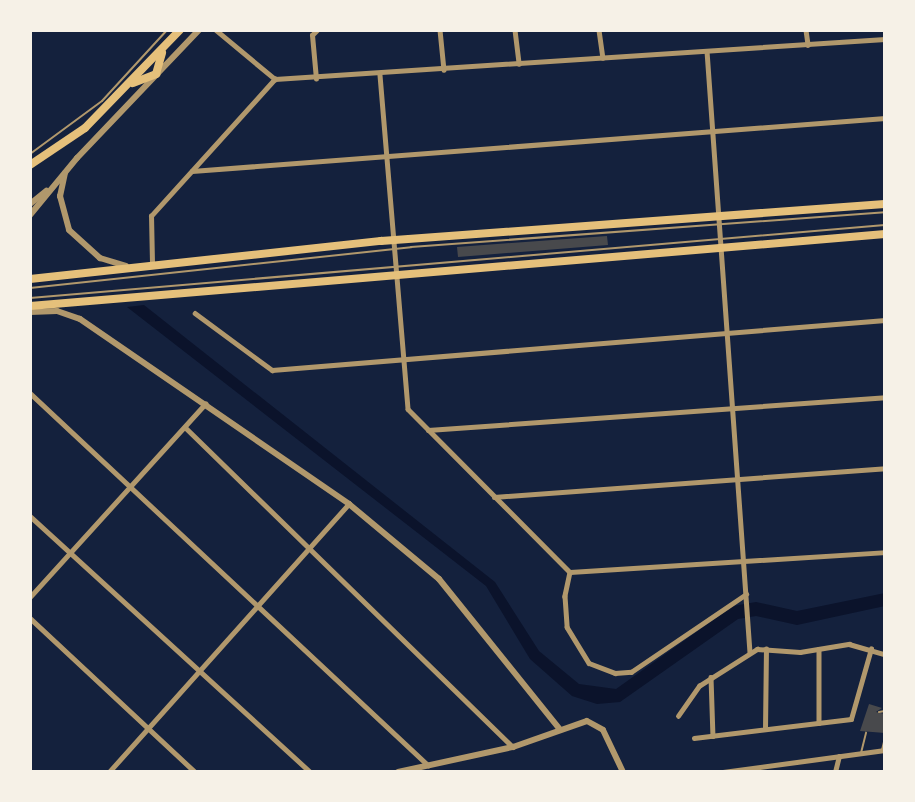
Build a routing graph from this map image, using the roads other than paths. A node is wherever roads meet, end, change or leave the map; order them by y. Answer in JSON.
{"nodes":[{"id":1,"x":166,"y":30,"type":"edge"},
{"id":2,"x":180,"y":30,"type":"edge"},
{"id":3,"x":199,"y":30,"type":"edge"},
{"id":4,"x":216,"y":30,"type":"edge"},
{"id":5,"x":317,"y":30,"type":"edge"},
{"id":6,"x":440,"y":30,"type":"edge"},
{"id":7,"x":516,"y":30,"type":"edge"},
{"id":8,"x":599,"y":30,"type":"edge"},
{"id":9,"x":806,"y":30,"type":"edge"},
{"id":10,"x":885,"y":39,"type":"edge"},
{"id":11,"x":808,"y":45,"type":"junction"},
{"id":12,"x":163,"y":50,"type":"junction"},
{"id":13,"x":707,"y":51,"type":"junction"},
{"id":14,"x":603,"y":58,"type":"junction"},
{"id":15,"x":519,"y":64,"type":"junction"},
{"id":16,"x":444,"y":70,"type":"junction"},
{"id":17,"x":156,"y":74,"type":"junction"},
{"id":18,"x":380,"y":75,"type":"junction"},
{"id":19,"x":276,"y":79,"type":"junction"},
{"id":20,"x":316,"y":79,"type":"junction"},
{"id":21,"x":129,"y":85,"type":"junction"},
{"id":22,"x":885,"y":118,"type":"edge"},
{"id":23,"x":713,"y":131,"type":"junction"},
{"id":24,"x":55,"y":145,"type":"junction"},
{"id":25,"x":30,"y":154,"type":"edge"},
{"id":26,"x":386,"y":156,"type":"junction"},
{"id":27,"x":30,"y":165,"type":"edge"},
{"id":28,"x":66,"y":170,"type":"junction"},
{"id":29,"x":192,"y":171,"type":"junction"},
{"id":30,"x":53,"y":186,"type":"junction"},
{"id":31,"x":30,"y":204,"type":"edge"},
{"id":32,"x":885,"y":204,"type":"edge"},
{"id":33,"x":885,"y":212,"type":"edge"},
{"id":34,"x":30,"y":215,"type":"edge"},
{"id":35,"x":719,"y":215,"type":"junction"},
{"id":36,"x":720,"y":225,"type":"junction"},
{"id":37,"x":885,"y":225,"type":"edge"},
{"id":38,"x":885,"y":234,"type":"edge"},
{"id":39,"x":721,"y":243,"type":"junction"},
{"id":40,"x":393,"y":245,"type":"junction"},
{"id":41,"x":152,"y":263,"type":"junction"},
{"id":42,"x":394,"y":264,"type":"junction"},
{"id":43,"x":126,"y":267,"type":"junction"},
{"id":44,"x":395,"y":276,"type":"junction"},
{"id":45,"x":30,"y":279,"type":"edge"},
{"id":46,"x":30,"y":288,"type":"edge"},
{"id":47,"x":30,"y":298,"type":"edge"},
{"id":48,"x":30,"y":306,"type":"edge"},
{"id":49,"x":30,"y":312,"type":"edge"},
{"id":50,"x":195,"y":313,"type":"dead end"},
{"id":51,"x":885,"y":320,"type":"edge"},
{"id":52,"x":728,"y":333,"type":"junction"},
{"id":53,"x":402,"y":358,"type":"junction"},
{"id":54,"x":30,"y":393,"type":"edge"},
{"id":55,"x":885,"y":397,"type":"edge"},
{"id":56,"x":205,"y":404,"type":"junction"},
{"id":57,"x":734,"y":409,"type":"junction"},
{"id":58,"x":185,"y":427,"type":"junction"},
{"id":59,"x":428,"y":430,"type":"junction"},
{"id":60,"x":885,"y":468,"type":"edge"},
{"id":61,"x":739,"y":480,"type":"junction"},
{"id":62,"x":131,"y":487,"type":"junction"},
{"id":63,"x":494,"y":497,"type":"junction"},
{"id":64,"x":349,"y":504,"type":"junction"},
{"id":65,"x":30,"y":516,"type":"edge"},
{"id":66,"x":307,"y":550,"type":"junction"},
{"id":67,"x":885,"y":552,"type":"edge"},
{"id":68,"x":71,"y":554,"type":"junction"},
{"id":69,"x":745,"y":561,"type":"junction"},
{"id":70,"x":570,"y":572,"type":"junction"},
{"id":71,"x":30,"y":597,"type":"edge"},
{"id":72,"x":747,"y":597,"type":"junction"},
{"id":73,"x":257,"y":605,"type":"junction"},
{"id":74,"x":30,"y":618,"type":"edge"},
{"id":75,"x":766,"y":649,"type":"junction"},
{"id":76,"x":819,"y":649,"type":"junction"},
{"id":77,"x":871,"y":649,"type":"junction"},
{"id":78,"x":750,"y":652,"type":"junction"},
{"id":79,"x":885,"y":654,"type":"edge"},
{"id":80,"x":197,"y":671,"type":"junction"},
{"id":81,"x":711,"y":677,"type":"junction"},
{"id":82,"x":885,"y":711,"type":"edge"},
{"id":83,"x":879,"y":712,"type":"dead end"},
{"id":84,"x":678,"y":716,"type":"dead end"},
{"id":85,"x":819,"y":723,"type":"junction"},
{"id":86,"x":559,"y":728,"type":"junction"},
{"id":87,"x":765,"y":729,"type":"junction"},
{"id":88,"x":150,"y":730,"type":"junction"},
{"id":89,"x":867,"y":733,"type":"dead end"},
{"id":90,"x":713,"y":736,"type":"junction"},
{"id":91,"x":694,"y":738,"type":"dead end"},
{"id":92,"x":885,"y":738,"type":"edge"},
{"id":93,"x":513,"y":747,"type":"junction"},
{"id":94,"x":883,"y":750,"type":"edge"},
{"id":95,"x":861,"y":753,"type":"junction"},
{"id":96,"x":839,"y":756,"type":"junction"},
{"id":97,"x":787,"y":763,"type":"junction"},
{"id":98,"x":428,"y":765,"type":"junction"},
{"id":99,"x":733,"y":771,"type":"edge"},
{"id":100,"x":109,"y":772,"type":"edge"},
{"id":101,"x":195,"y":772,"type":"edge"},
{"id":102,"x":310,"y":772,"type":"edge"},
{"id":103,"x":398,"y":772,"type":"edge"},
{"id":104,"x":623,"y":772,"type":"edge"},
{"id":105,"x":723,"y":772,"type":"edge"},
{"id":106,"x":785,"y":772,"type":"edge"},
{"id":107,"x":835,"y":772,"type":"edge"}],
"edges":[{"from":1,"to":24,"type":"lane"},
{"from":2,"to":12,"type":"highway"},
{"from":3,"to":17,"type":"street"},
{"from":4,"to":19,"type":"street"},
{"from":5,"to":20,"type":"street"},
{"from":6,"to":16,"type":"street"},
{"from":7,"to":15,"type":"street"},
{"from":8,"to":14,"type":"street"},
{"from":9,"to":11,"type":"street"},
{"from":10,"to":11,"type":"street"},
{"from":11,"to":13,"type":"street"},
{"from":12,"to":17,"type":"highway"},
{"from":12,"to":21,"type":"highway"},
{"from":13,"to":14,"type":"street"},
{"from":13,"to":23,"type":"street"},
{"from":14,"to":15,"type":"street"},
{"from":15,"to":16,"type":"street"},
{"from":16,"to":18,"type":"street"},
{"from":17,"to":21,"type":"highway"},
{"from":17,"to":28,"type":"street"},
{"from":18,"to":20,"type":"street"},
{"from":18,"to":26,"type":"street"},
{"from":19,"to":20,"type":"street"},
{"from":19,"to":29,"type":"street"},
{"from":21,"to":24,"type":"highway"},
{"from":22,"to":23,"type":"street"},
{"from":23,"to":26,"type":"street"},
{"from":23,"to":35,"type":"street"},
{"from":24,"to":25,"type":"lane"},
{"from":24,"to":27,"type":"highway"},
{"from":26,"to":29,"type":"street"},
{"from":26,"to":40,"type":"street"},
{"from":28,"to":30,"type":"street"},
{"from":28,"to":43,"type":"street"},
{"from":29,"to":41,"type":"street"},
{"from":30,"to":31,"type":"street"},
{"from":30,"to":34,"type":"street"},
{"from":32,"to":35,"type":"main road"},
{"from":33,"to":36,"type":"lane"},
{"from":35,"to":36,"type":"street"},
{"from":35,"to":40,"type":"main road"},
{"from":36,"to":39,"type":"street"},
{"from":36,"to":40,"type":"lane"},
{"from":37,"to":39,"type":"lane"},
{"from":38,"to":39,"type":"main road"},
{"from":39,"to":42,"type":"lane"},
{"from":39,"to":44,"type":"main road"},
{"from":39,"to":52,"type":"street"},
{"from":40,"to":41,"type":"main road"},
{"from":40,"to":42,"type":"street"},
{"from":40,"to":46,"type":"lane"},
{"from":41,"to":43,"type":"main road"},
{"from":42,"to":44,"type":"street"},
{"from":42,"to":47,"type":"lane"},
{"from":43,"to":45,"type":"main road"},
{"from":44,"to":48,"type":"main road"},
{"from":44,"to":53,"type":"street"},
{"from":49,"to":56,"type":"street"},
{"from":50,"to":53,"type":"street"},
{"from":51,"to":52,"type":"street"},
{"from":52,"to":53,"type":"street"},
{"from":52,"to":57,"type":"street"},
{"from":53,"to":59,"type":"street"},
{"from":54,"to":62,"type":"street"},
{"from":55,"to":57,"type":"street"},
{"from":56,"to":58,"type":"street"},
{"from":56,"to":64,"type":"street"},
{"from":57,"to":59,"type":"street"},
{"from":57,"to":61,"type":"street"},
{"from":58,"to":62,"type":"street"},
{"from":58,"to":66,"type":"street"},
{"from":59,"to":63,"type":"street"},
{"from":60,"to":61,"type":"street"},
{"from":61,"to":63,"type":"street"},
{"from":61,"to":69,"type":"street"},
{"from":62,"to":68,"type":"street"},
{"from":62,"to":73,"type":"street"},
{"from":63,"to":70,"type":"street"},
{"from":64,"to":66,"type":"street"},
{"from":64,"to":86,"type":"street"},
{"from":65,"to":68,"type":"street"},
{"from":66,"to":73,"type":"street"},
{"from":66,"to":93,"type":"street"},
{"from":67,"to":69,"type":"street"},
{"from":68,"to":71,"type":"street"},
{"from":68,"to":80,"type":"street"},
{"from":69,"to":70,"type":"street"},
{"from":69,"to":72,"type":"street"},
{"from":70,"to":72,"type":"street"},
{"from":72,"to":78,"type":"street"},
{"from":73,"to":80,"type":"street"},
{"from":73,"to":98,"type":"street"},
{"from":74,"to":88,"type":"street"},
{"from":75,"to":76,"type":"street"},
{"from":75,"to":78,"type":"street"},
{"from":75,"to":87,"type":"street"},
{"from":76,"to":77,"type":"street"},
{"from":76,"to":85,"type":"street"},
{"from":77,"to":79,"type":"street"},
{"from":77,"to":85,"type":"street"},
{"from":78,"to":81,"type":"street"},
{"from":80,"to":88,"type":"street"},
{"from":80,"to":102,"type":"street"},
{"from":81,"to":84,"type":"street"},
{"from":81,"to":90,"type":"street"},
{"from":82,"to":83,"type":"lane"},
{"from":85,"to":87,"type":"street"},
{"from":86,"to":93,"type":"street"},
{"from":86,"to":104,"type":"street"},
{"from":87,"to":90,"type":"street"},
{"from":88,"to":100,"type":"street"},
{"from":88,"to":101,"type":"street"},
{"from":89,"to":95,"type":"lane"},
{"from":90,"to":91,"type":"street"},
{"from":92,"to":94,"type":"lane"},
{"from":93,"to":98,"type":"street"},
{"from":94,"to":95,"type":"street"},
{"from":95,"to":96,"type":"street"},
{"from":96,"to":97,"type":"street"},
{"from":96,"to":107,"type":"street"},
{"from":97,"to":99,"type":"street"},
{"from":97,"to":106,"type":"street"},
{"from":98,"to":103,"type":"street"},
{"from":99,"to":105,"type":"street"}]}
